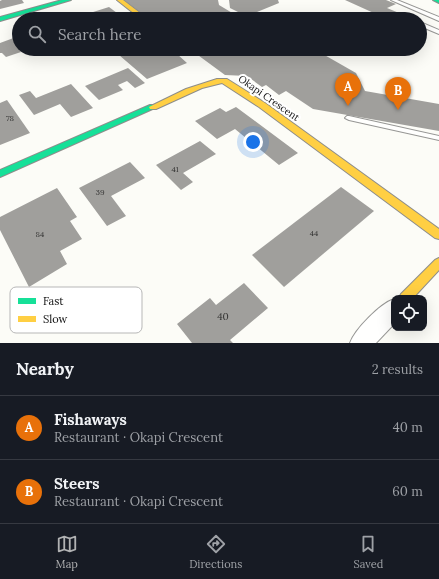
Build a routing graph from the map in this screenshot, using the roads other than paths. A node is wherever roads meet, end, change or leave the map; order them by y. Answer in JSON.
{"nodes":[{"id":1,"x":68,"y":0,"type":"edge"},
{"id":2,"x":120,"y":0,"type":"edge"},
{"id":3,"x":393,"y":0,"type":"edge"},
{"id":4,"x":436,"y":0,"type":"edge"},
{"id":5,"x":439,"y":1,"type":"edge"},
{"id":6,"x":25,"y":12,"type":"edge"},
{"id":7,"x":136,"y":12,"type":"edge"},
{"id":8,"x":422,"y":12,"type":"edge"},
{"id":9,"x":427,"y":14,"type":"edge"},
{"id":10,"x":12,"y":16,"type":"edge"},
{"id":11,"x":0,"y":19,"type":"edge"},
{"id":12,"x":439,"y":19,"type":"edge"},
{"id":13,"x":427,"y":27,"type":"edge"},
{"id":14,"x":439,"y":32,"type":"edge"},
{"id":15,"x":349,"y":118,"type":"dead end"},
{"id":16,"x":439,"y":138,"type":"edge"},
{"id":17,"x":0,"y":174,"type":"edge"},
{"id":18,"x":439,"y":235,"type":"edge"},
{"id":19,"x":439,"y":263,"type":"edge"},
{"id":20,"x":408,"y":295,"type":"edge"},
{"id":21,"x":391,"y":312,"type":"edge"},
{"id":22,"x":361,"y":343,"type":"edge"}],
"edges":[{"from":1,"to":6,"type":"street"},
{"from":2,"to":7,"type":"street"},
{"from":3,"to":8,"type":"lane"},
{"from":4,"to":5,"type":"street"},
{"from":9,"to":12,"type":"lane"},
{"from":10,"to":11,"type":"street"},
{"from":13,"to":14,"type":"lane"},
{"from":15,"to":16,"type":"lane"},
{"from":17,"to":18,"type":"street","name":"Okapi Crescent"},
{"from":19,"to":20,"type":"street"},
{"from":21,"to":22,"type":"street"}]}
